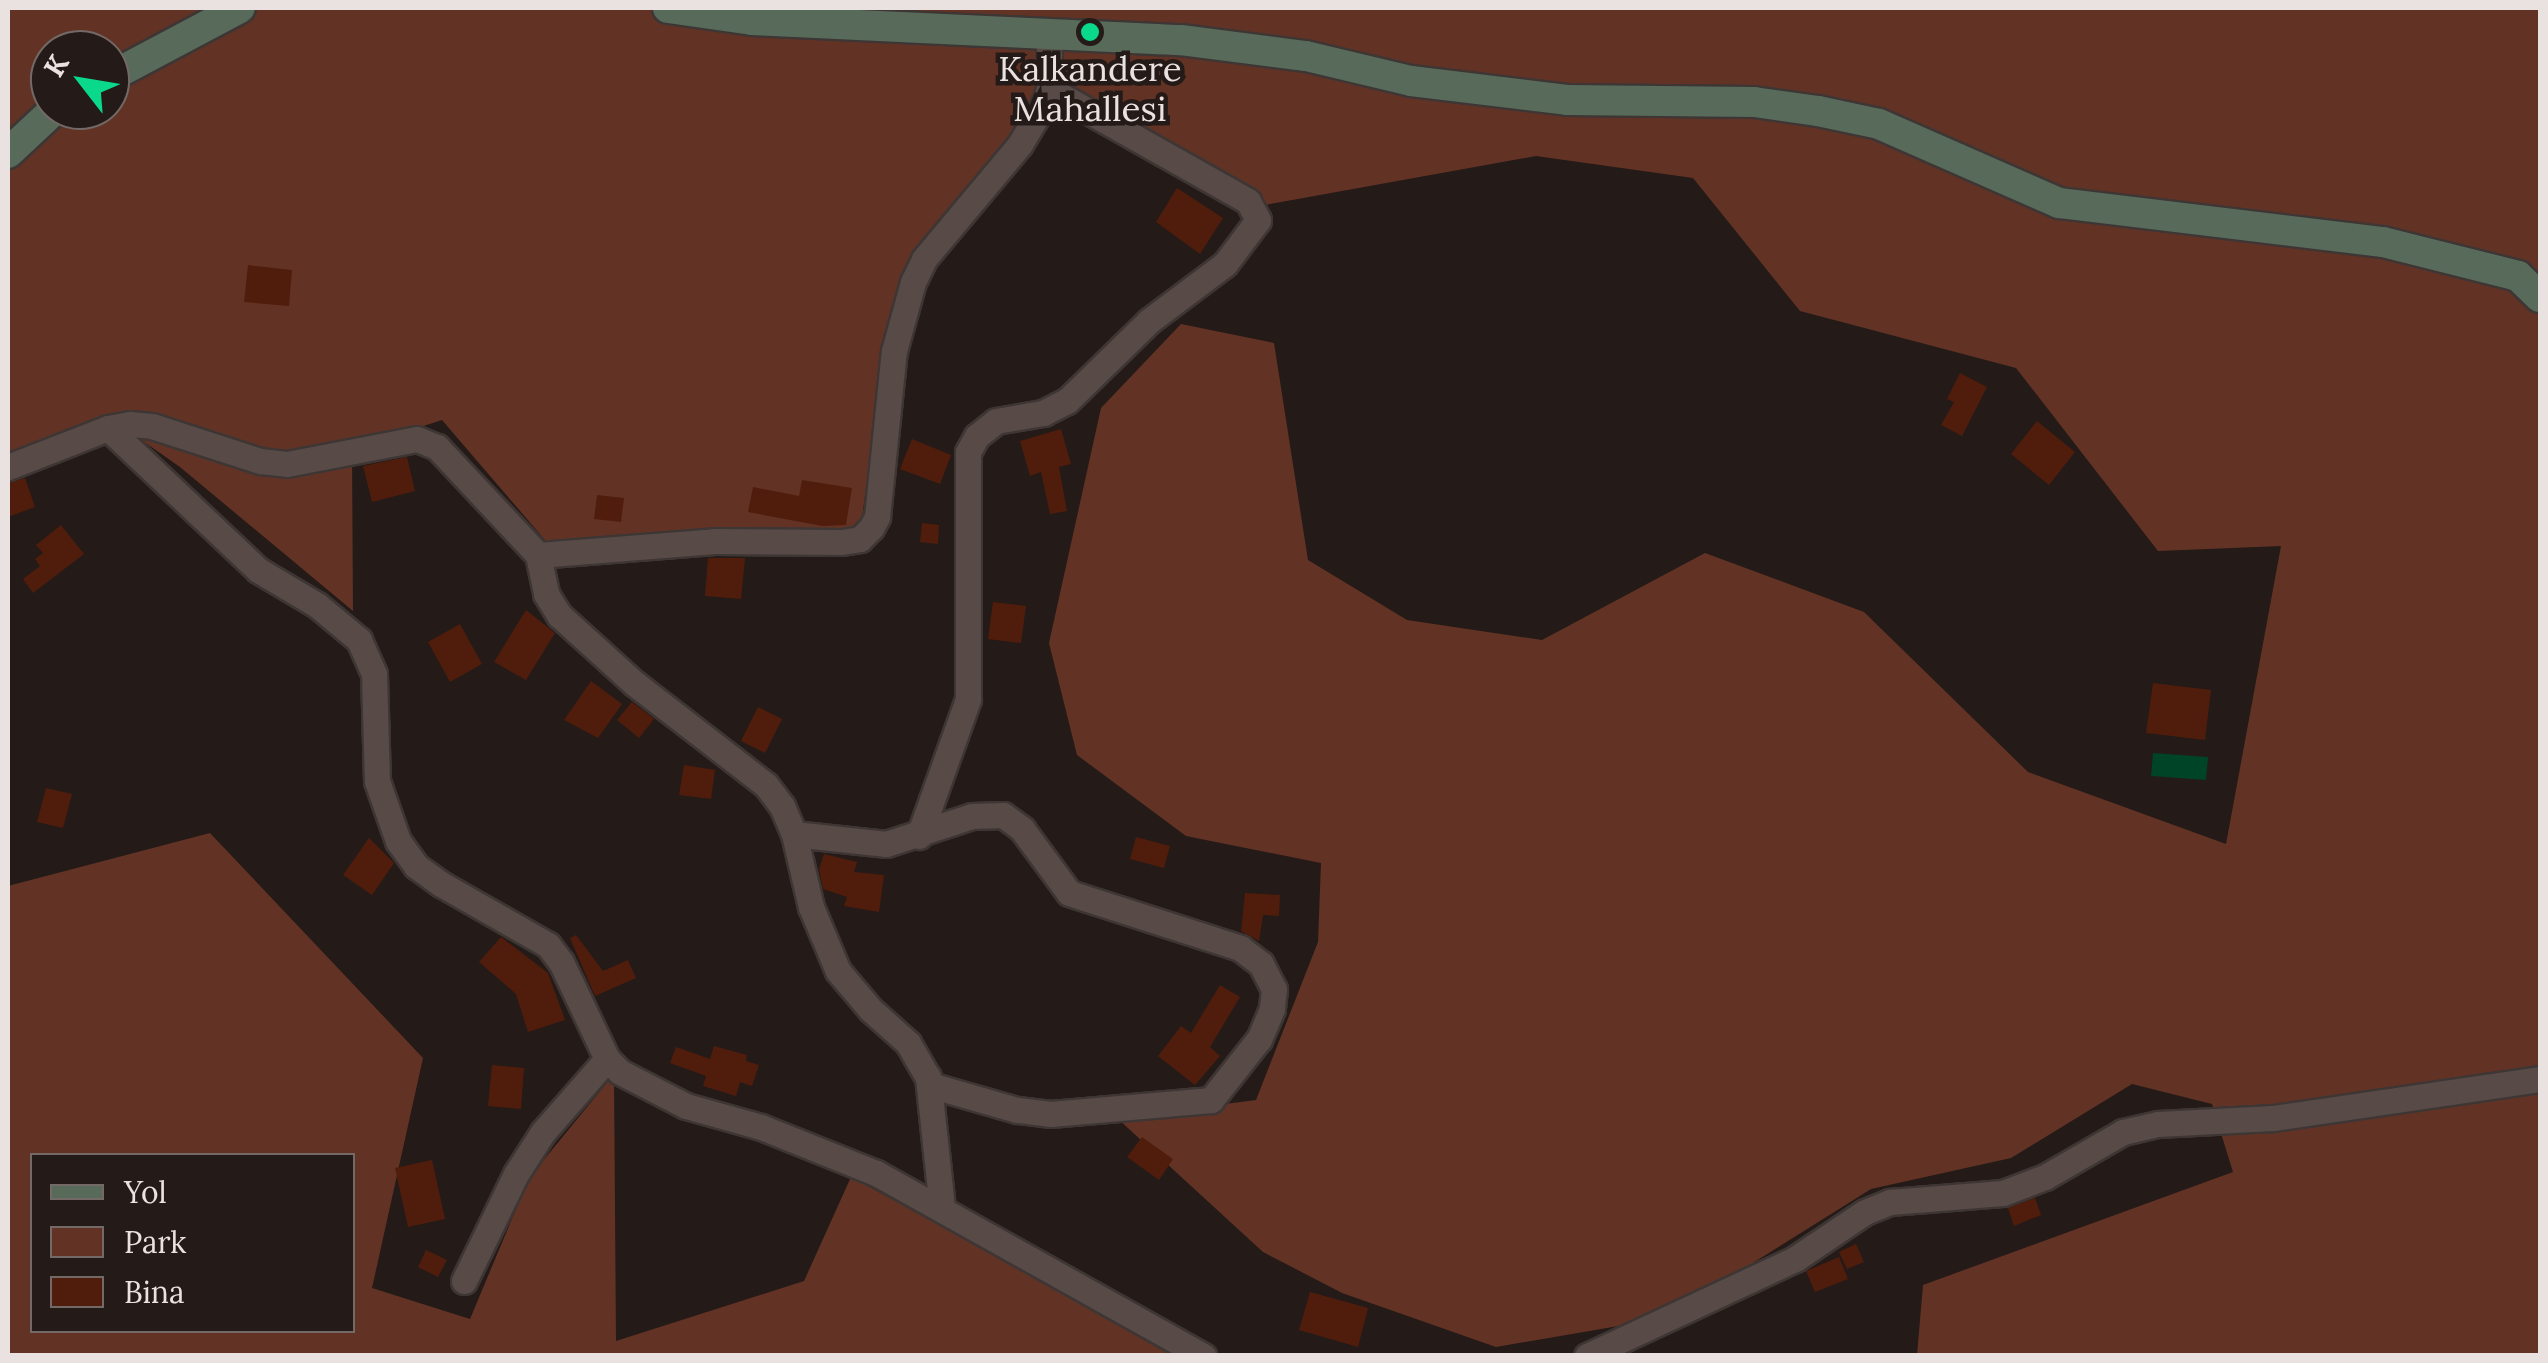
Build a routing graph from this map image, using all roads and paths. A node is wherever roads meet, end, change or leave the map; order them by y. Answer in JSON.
{"nodes":[{"id":1,"x":240,"y":8,"type":"edge"},
{"id":2,"x":668,"y":8,"type":"edge"},
{"id":3,"x":1049,"y":36,"type":"junction"},
{"id":4,"x":130,"y":66,"type":"edge"},
{"id":5,"x":1049,"y":89,"type":"junction"},
{"id":6,"x":33,"y":130,"type":"edge"},
{"id":7,"x":8,"y":153,"type":"edge"},
{"id":8,"x":2540,"y":298,"type":"edge"},
{"id":9,"x":108,"y":428,"type":"junction"},
{"id":10,"x":8,"y":467,"type":"edge"},
{"id":11,"x":538,"y":555,"type":"junction"},
{"id":12,"x":794,"y":834,"type":"junction"},
{"id":13,"x":919,"y":836,"type":"junction"},
{"id":14,"x":607,"y":1059,"type":"junction"},
{"id":15,"x":2540,"y":1078,"type":"edge"},
{"id":16,"x":930,"y":1084,"type":"junction"},
{"id":17,"x":942,"y":1207,"type":"junction"},
{"id":18,"x":464,"y":1280,"type":"dead end"},
{"id":19,"x":1204,"y":1356,"type":"edge"},
{"id":20,"x":1587,"y":1356,"type":"edge"}],
"edges":[{"from":1,"to":4,"type":"street"},
{"from":2,"to":3,"type":"street"},
{"from":3,"to":5,"type":"street"},
{"from":3,"to":8,"type":"street"},
{"from":5,"to":11,"type":"street"},
{"from":5,"to":13,"type":"street"},
{"from":6,"to":7,"type":"street"},
{"from":9,"to":10,"type":"street"},
{"from":9,"to":11,"type":"street"},
{"from":9,"to":14,"type":"street"},
{"from":11,"to":12,"type":"street"},
{"from":12,"to":13,"type":"street"},
{"from":12,"to":16,"type":"street"},
{"from":13,"to":16,"type":"street"},
{"from":14,"to":17,"type":"street"},
{"from":14,"to":18,"type":"street"},
{"from":15,"to":20,"type":"street"},
{"from":16,"to":17,"type":"street"},
{"from":17,"to":19,"type":"street"}]}
